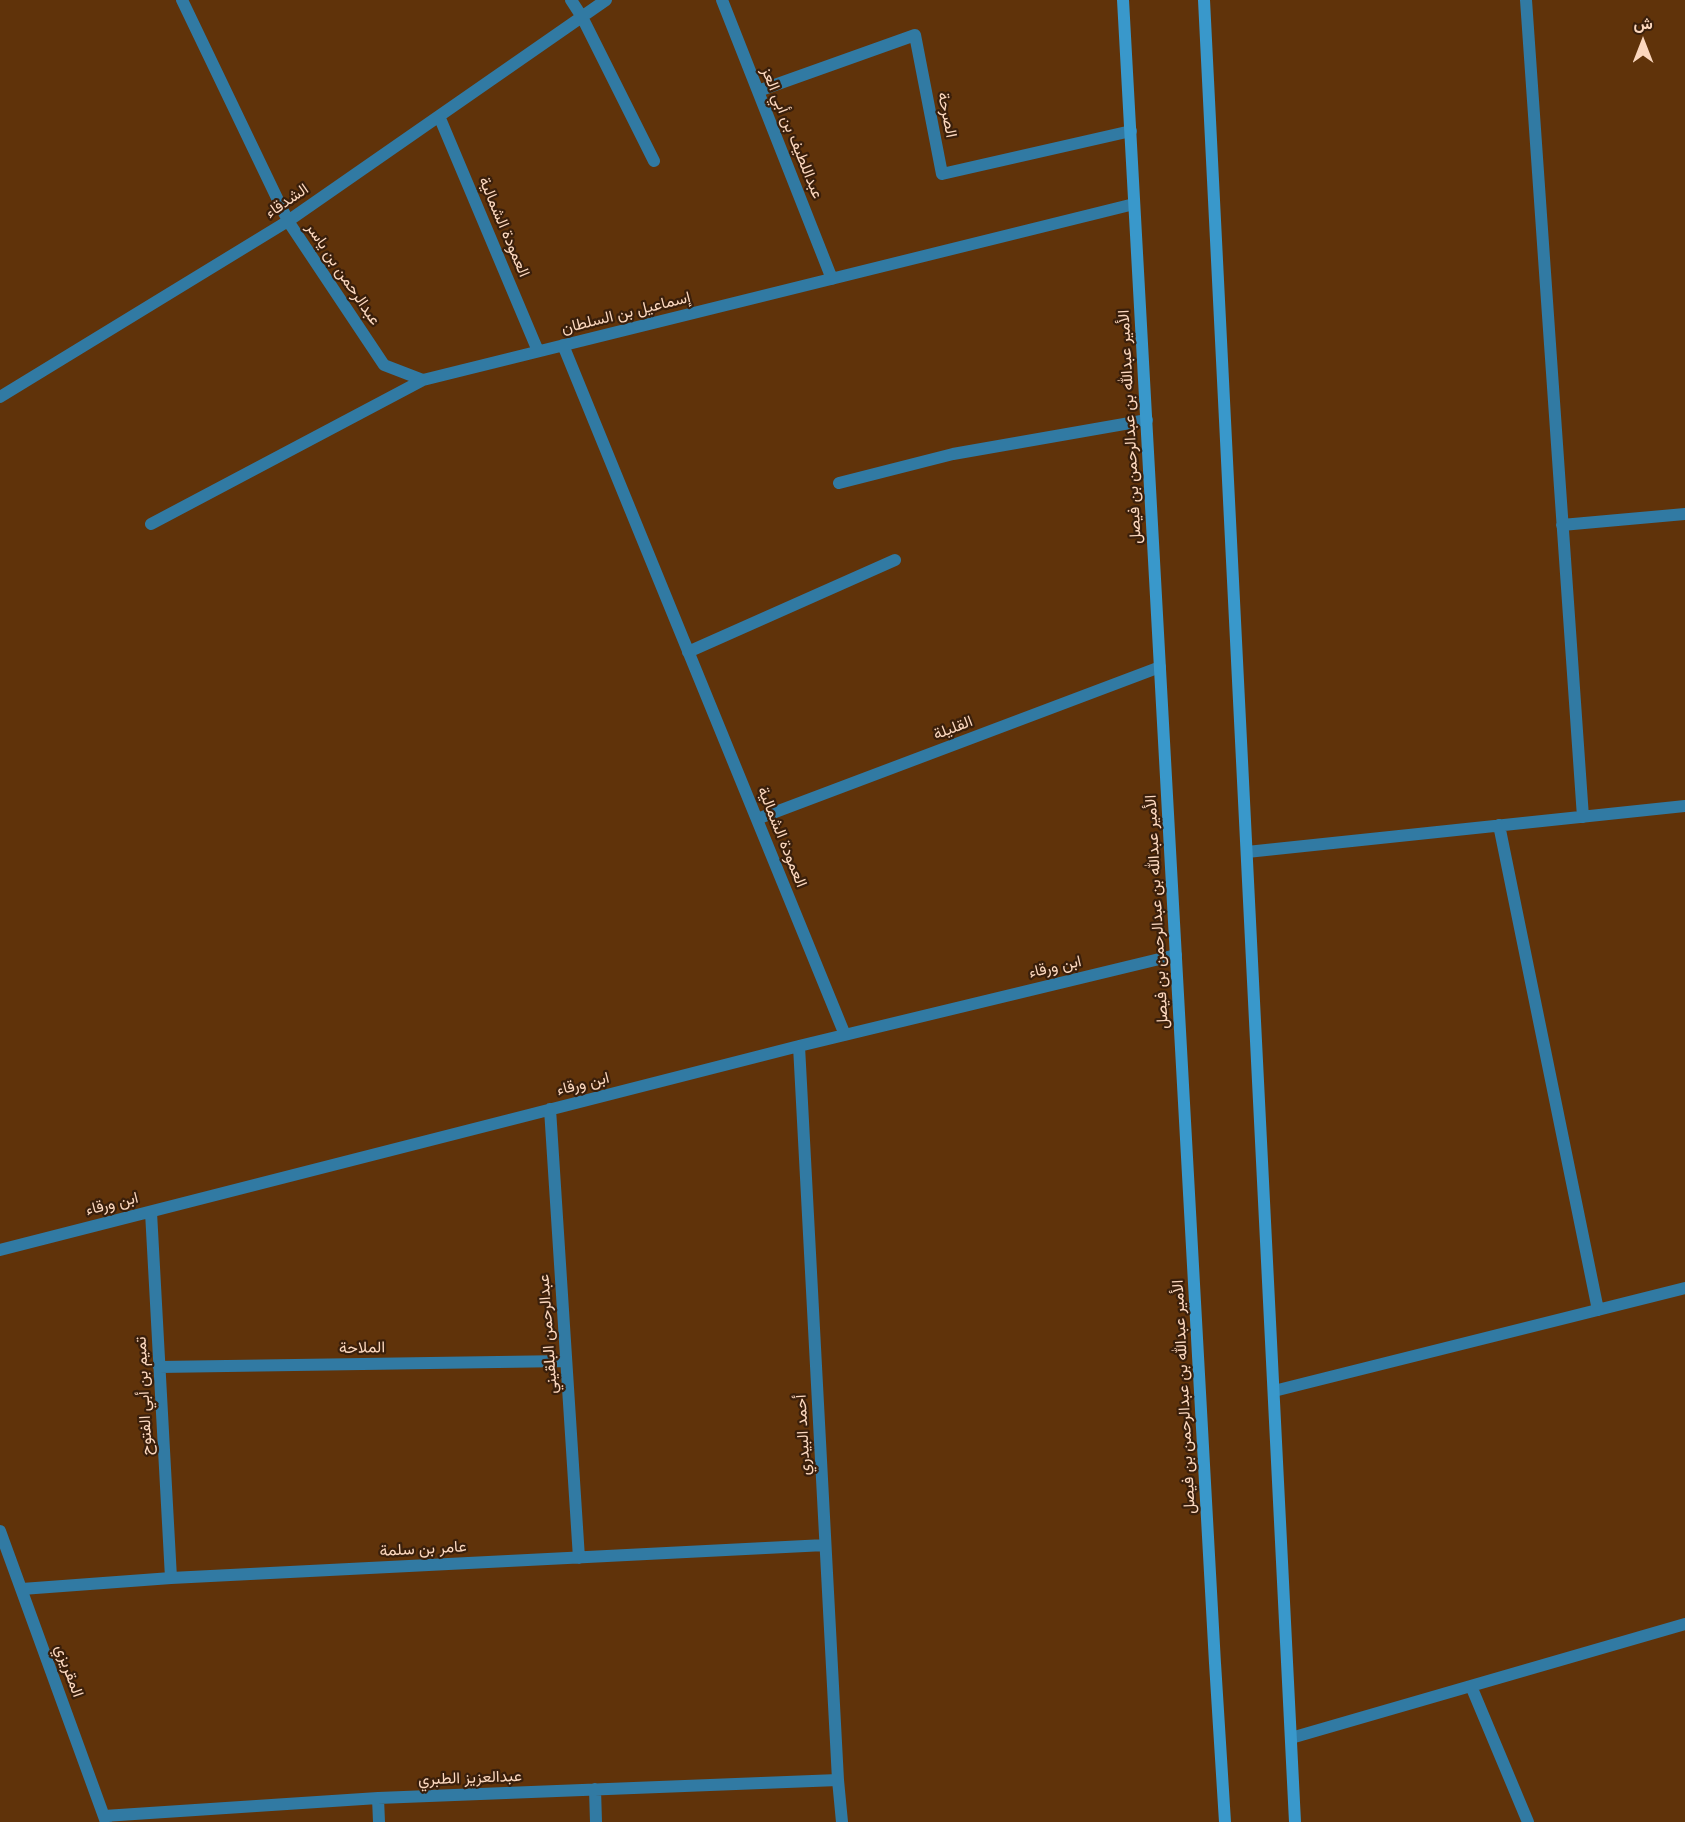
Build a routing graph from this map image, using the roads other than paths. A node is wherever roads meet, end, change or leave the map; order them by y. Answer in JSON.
{"nodes":[{"id":1,"x":182,"y":0,"type":"edge"},
{"id":2,"x":571,"y":0,"type":"edge"},
{"id":3,"x":606,"y":0,"type":"edge"},
{"id":4,"x":722,"y":0,"type":"edge"},
{"id":5,"x":1123,"y":0,"type":"edge"},
{"id":6,"x":1204,"y":0,"type":"edge"},
{"id":7,"x":1526,"y":0,"type":"edge"},
{"id":8,"x":582,"y":16,"type":"junction"},
{"id":9,"x":758,"y":91,"type":"junction"},
{"id":10,"x":439,"y":116,"type":"junction"},
{"id":11,"x":1131,"y":131,"type":"junction"},
{"id":12,"x":654,"y":161,"type":"dead end"},
{"id":13,"x":1134,"y":204,"type":"junction"},
{"id":14,"x":288,"y":221,"type":"junction"},
{"id":15,"x":832,"y":279,"type":"junction"},
{"id":16,"x":563,"y":345,"type":"junction"},
{"id":17,"x":538,"y":351,"type":"junction"},
{"id":18,"x":423,"y":380,"type":"junction"},
{"id":19,"x":0,"y":397,"type":"edge"},
{"id":20,"x":1147,"y":420,"type":"junction"},
{"id":21,"x":839,"y":483,"type":"dead end"},
{"id":22,"x":1685,"y":514,"type":"edge"},
{"id":23,"x":152,"y":524,"type":"dead end"},
{"id":24,"x":1562,"y":525,"type":"junction"},
{"id":25,"x":895,"y":560,"type":"dead end"},
{"id":26,"x":688,"y":652,"type":"junction"},
{"id":27,"x":1160,"y":667,"type":"junction"},
{"id":28,"x":1685,"y":806,"type":"edge"},
{"id":29,"x":1583,"y":817,"type":"junction"},
{"id":30,"x":757,"y":819,"type":"junction"},
{"id":31,"x":1499,"y":825,"type":"junction"},
{"id":32,"x":1247,"y":852,"type":"junction"},
{"id":33,"x":1176,"y":955,"type":"junction"},
{"id":34,"x":845,"y":1035,"type":"junction"},
{"id":35,"x":799,"y":1046,"type":"junction"},
{"id":36,"x":550,"y":1109,"type":"junction"},
{"id":37,"x":151,"y":1212,"type":"junction"},
{"id":38,"x":0,"y":1250,"type":"edge"},
{"id":39,"x":1685,"y":1288,"type":"edge"},
{"id":40,"x":1598,"y":1310,"type":"junction"},
{"id":41,"x":566,"y":1361,"type":"junction"},
{"id":42,"x":159,"y":1367,"type":"junction"},
{"id":43,"x":1274,"y":1391,"type":"junction"},
{"id":44,"x":0,"y":1530,"type":"edge"},
{"id":45,"x":825,"y":1545,"type":"junction"},
{"id":46,"x":579,"y":1557,"type":"junction"},
{"id":47,"x":171,"y":1578,"type":"junction"},
{"id":48,"x":22,"y":1589,"type":"junction"},
{"id":49,"x":1685,"y":1624,"type":"edge"},
{"id":50,"x":1471,"y":1686,"type":"junction"},
{"id":51,"x":1291,"y":1738,"type":"junction"},
{"id":52,"x":838,"y":1780,"type":"junction"},
{"id":53,"x":595,"y":1789,"type":"junction"},
{"id":54,"x":378,"y":1798,"type":"junction"},
{"id":55,"x":105,"y":1819,"type":"edge"},
{"id":56,"x":379,"y":1822,"type":"edge"},
{"id":57,"x":596,"y":1822,"type":"edge"},
{"id":58,"x":842,"y":1822,"type":"edge"},
{"id":59,"x":1225,"y":1822,"type":"edge"},
{"id":60,"x":1295,"y":1822,"type":"edge"},
{"id":61,"x":1528,"y":1822,"type":"edge"}],
"edges":[{"from":1,"to":14,"type":"street","name":"عبدالرحمن بن ياسر"},
{"from":2,"to":8,"type":"street"},
{"from":3,"to":8,"type":"street","name":"الشدقاء"},
{"from":4,"to":9,"type":"street","name":"عبداللطيف بن أبي العز"},
{"from":5,"to":11,"type":"main road","name":"الأمير عبدالله بن عبدالرحمن بن فيصل"},
{"from":6,"to":32,"type":"main road"},
{"from":7,"to":24,"type":"street"},
{"from":8,"to":10,"type":"street","name":"الشدقاء"},
{"from":8,"to":12,"type":"street"},
{"from":9,"to":11,"type":"street","name":"الصرحة"},
{"from":9,"to":15,"type":"street","name":"عبداللطيف بن أبي العز"},
{"from":10,"to":14,"type":"street","name":"الشدقاء"},
{"from":10,"to":17,"type":"street","name":"العمودة الشمالية"},
{"from":11,"to":13,"type":"main road","name":"الأمير عبدالله بن عبدالرحمن بن فيصل"},
{"from":13,"to":15,"type":"street","name":"إسماعيل بن السلطان"},
{"from":13,"to":20,"type":"main road","name":"الأمير عبدالله بن عبدالرحمن بن فيصل"},
{"from":14,"to":18,"type":"street","name":"عبدالرحمن بن ياسر"},
{"from":14,"to":19,"type":"street","name":"الشدقاء"},
{"from":15,"to":16,"type":"street","name":"إسماعيل بن السلطان"},
{"from":16,"to":17,"type":"street","name":"إسماعيل بن السلطان"},
{"from":16,"to":26,"type":"street","name":"العمودة الشمالية"},
{"from":17,"to":18,"type":"street","name":"إسماعيل بن السلطان"},
{"from":18,"to":23,"type":"street","name":"إسماعيل بن السلطان"},
{"from":20,"to":21,"type":"street"},
{"from":20,"to":27,"type":"main road","name":"الأمير عبدالله بن عبدالرحمن بن فيصل"},
{"from":22,"to":24,"type":"street"},
{"from":24,"to":29,"type":"street"},
{"from":25,"to":26,"type":"street"},
{"from":26,"to":30,"type":"street","name":"العمودة الشمالية"},
{"from":27,"to":30,"type":"street","name":"القليلة"},
{"from":27,"to":33,"type":"main road","name":"الأمير عبدالله بن عبدالرحمن بن فيصل"},
{"from":28,"to":29,"type":"street"},
{"from":29,"to":31,"type":"street"},
{"from":30,"to":34,"type":"street","name":"العمودة الشمالية"},
{"from":31,"to":32,"type":"street"},
{"from":31,"to":40,"type":"street"},
{"from":32,"to":43,"type":"main road"},
{"from":33,"to":34,"type":"street","name":"ابن ورقاء"},
{"from":33,"to":59,"type":"main road","name":"الأمير عبدالله بن عبدالرحمن بن فيصل"},
{"from":34,"to":35,"type":"street","name":"ابن ورقاء"},
{"from":35,"to":36,"type":"street","name":"ابن ورقاء"},
{"from":35,"to":45,"type":"street","name":"أحمد البيدري"},
{"from":36,"to":37,"type":"street","name":"ابن ورقاء"},
{"from":36,"to":41,"type":"street","name":"عبدالرحمن البلقيني"},
{"from":37,"to":38,"type":"street","name":"ابن ورقاء"},
{"from":37,"to":42,"type":"street","name":"تميم بن أبي الفتوح"},
{"from":39,"to":40,"type":"street"},
{"from":40,"to":43,"type":"street"},
{"from":41,"to":42,"type":"street","name":"الملاحة"},
{"from":41,"to":46,"type":"street","name":"عبدالرحمن البلقيني"},
{"from":42,"to":47,"type":"street","name":"تميم بن أبي الفتوح"},
{"from":43,"to":51,"type":"main road"},
{"from":44,"to":48,"type":"street","name":"المقريزي"},
{"from":45,"to":46,"type":"street","name":"عامر بن سلمة"},
{"from":45,"to":52,"type":"street","name":"أحمد البيدري"},
{"from":46,"to":47,"type":"street","name":"عامر بن سلمة"},
{"from":47,"to":48,"type":"street","name":"عامر بن سلمة"},
{"from":48,"to":55,"type":"street","name":"المقريزي"},
{"from":49,"to":50,"type":"street"},
{"from":50,"to":51,"type":"street"},
{"from":50,"to":61,"type":"street"},
{"from":51,"to":60,"type":"main road"},
{"from":52,"to":53,"type":"street","name":"عبدالعزيز الطبري"},
{"from":52,"to":58,"type":"street","name":"أحمد البيدري"},
{"from":53,"to":54,"type":"street","name":"عبدالعزيز الطبري"},
{"from":53,"to":57,"type":"street"},
{"from":54,"to":55,"type":"street","name":"عبدالعزيز الطبري"},
{"from":54,"to":56,"type":"street"}]}
